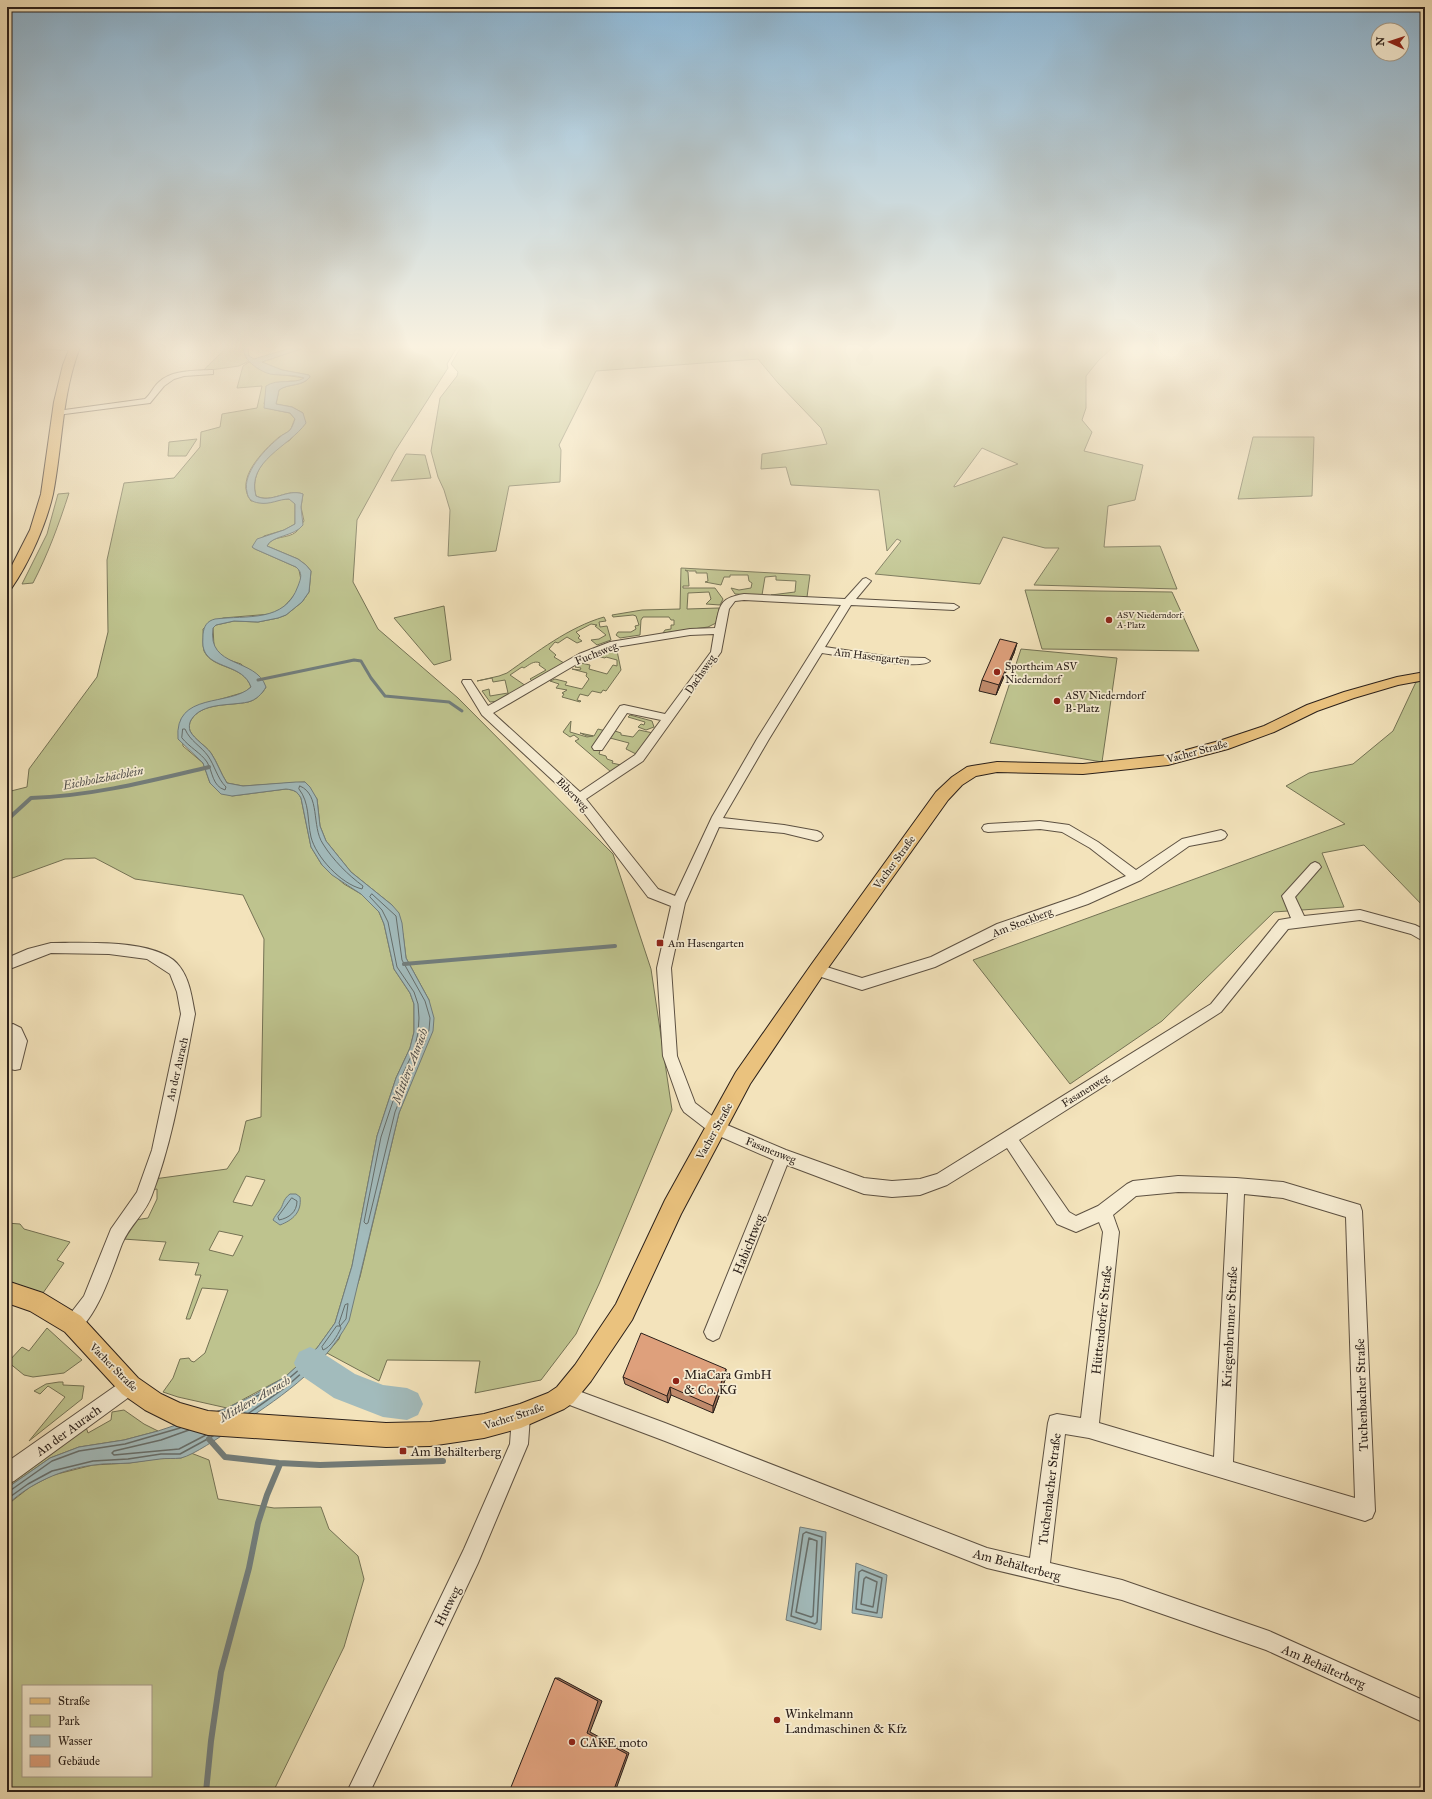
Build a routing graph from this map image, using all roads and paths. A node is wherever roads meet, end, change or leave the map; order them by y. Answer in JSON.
{"nodes":[{"id":1,"x":55,"y":431,"type":"edge"},
{"id":2,"x":866,"y":581,"type":"dead end"},
{"id":3,"x":7,"y":586,"type":"edge"},
{"id":4,"x":848,"y":602,"type":"junction"},
{"id":5,"x":954,"y":607,"type":"dead end"},
{"id":6,"x":719,"y":631,"type":"junction"},
{"id":7,"x":819,"y":649,"type":"junction"},
{"id":8,"x":925,"y":661,"type":"dead end"},
{"id":9,"x":1425,"y":676,"type":"edge"},
{"id":10,"x":466,"y":682,"type":"dead end"},
{"id":11,"x":486,"y":712,"type":"junction"},
{"id":12,"x":669,"y":718,"type":"junction"},
{"id":13,"x":598,"y":747,"type":"dead end"},
{"id":14,"x":579,"y":798,"type":"junction"},
{"id":15,"x":715,"y":822,"type":"junction"},
{"id":16,"x":988,"y":828,"type":"dead end"},
{"id":17,"x":816,"y":836,"type":"dead end"},
{"id":18,"x":1221,"y":836,"type":"dead end"},
{"id":19,"x":1315,"y":867,"type":"dead end"},
{"id":20,"x":1136,"y":877,"type":"junction"},
{"id":21,"x":678,"y":903,"type":"junction"},
{"id":22,"x":1300,"y":922,"type":"junction"},
{"id":23,"x":1425,"y":937,"type":"edge"},
{"id":24,"x":7,"y":964,"type":"edge"},
{"id":25,"x":817,"y":970,"type":"junction"},
{"id":26,"x":7,"y":1032,"type":"edge"},
{"id":27,"x":15,"y":1064,"type":"dead end"},
{"id":28,"x":715,"y":1127,"type":"junction"},
{"id":29,"x":1009,"y":1138,"type":"junction"},
{"id":30,"x":783,"y":1156,"type":"junction"},
{"id":31,"x":1236,"y":1186,"type":"junction"},
{"id":32,"x":1104,"y":1212,"type":"junction"},
{"id":33,"x":7,"y":1292,"type":"edge"},
{"id":34,"x":73,"y":1324,"type":"junction"},
{"id":35,"x":712,"y":1332,"type":"dead end"},
{"id":36,"x":130,"y":1386,"type":"junction"},
{"id":37,"x":565,"y":1395,"type":"junction"},
{"id":38,"x":521,"y":1416,"type":"junction"},
{"id":39,"x":1089,"y":1429,"type":"junction"},
{"id":40,"x":1223,"y":1468,"type":"junction"},
{"id":41,"x":7,"y":1474,"type":"edge"},
{"id":42,"x":1039,"y":1570,"type":"junction"},
{"id":43,"x":1425,"y":1712,"type":"edge"},
{"id":44,"x":358,"y":1792,"type":"edge"}],
"edges":[{"from":1,"to":3,"type":"main road"},
{"from":2,"to":4,"type":"street","name":"Am Hasengarten"},
{"from":4,"to":5,"type":"street"},
{"from":4,"to":6,"type":"street","name":"Dachsweg"},
{"from":4,"to":7,"type":"street","name":"Am Hasengarten"},
{"from":6,"to":11,"type":"street","name":"Fuchsweg"},
{"from":6,"to":12,"type":"street","name":"Dachsweg"},
{"from":7,"to":8,"type":"street","name":"Am Hasengarten"},
{"from":7,"to":15,"type":"street","name":"Am Hasengarten"},
{"from":9,"to":25,"type":"main road","name":"Vacher Straße"},
{"from":10,"to":11,"type":"street","name":"Biberweg"},
{"from":11,"to":14,"type":"street","name":"Biberweg"},
{"from":12,"to":13,"type":"street"},
{"from":12,"to":14,"type":"street","name":"Dachsweg"},
{"from":14,"to":21,"type":"street","name":"Biberweg"},
{"from":15,"to":17,"type":"street"},
{"from":15,"to":21,"type":"street","name":"Am Hasengarten"},
{"from":16,"to":20,"type":"street"},
{"from":18,"to":20,"type":"street","name":"Am Stockberg"},
{"from":19,"to":22,"type":"street"},
{"from":20,"to":25,"type":"street","name":"Am Stockberg"},
{"from":21,"to":28,"type":"street","name":"Am Hasengarten"},
{"from":22,"to":23,"type":"street","name":"Fasanenweg"},
{"from":22,"to":29,"type":"street","name":"Fasanenweg"},
{"from":24,"to":34,"type":"street","name":"An der Aurach"},
{"from":25,"to":28,"type":"main road","name":"Vacher Straße"},
{"from":26,"to":27,"type":"street"},
{"from":28,"to":30,"type":"street","name":"Fasanenweg"},
{"from":28,"to":37,"type":"main road","name":"Vacher Straße"},
{"from":29,"to":30,"type":"street","name":"Fasanenweg"},
{"from":29,"to":32,"type":"street","name":"Tuchenbacher Straße"},
{"from":30,"to":35,"type":"street","name":"Habichtweg"},
{"from":31,"to":32,"type":"street","name":"Tuchenbacher Straße"},
{"from":31,"to":40,"type":"street","name":"Kriegenbrunner Straße"},
{"from":31,"to":40,"type":"street","name":"Tuchenbacher Straße"},
{"from":32,"to":39,"type":"street","name":"Hüttendorfer Straße"},
{"from":33,"to":34,"type":"main road","name":"Vacher Straße"},
{"from":34,"to":36,"type":"main road","name":"Vacher Straße"},
{"from":36,"to":38,"type":"main road","name":"Vacher Straße"},
{"from":36,"to":41,"type":"street","name":"An der Aurach"},
{"from":37,"to":38,"type":"main road","name":"Vacher Straße"},
{"from":37,"to":42,"type":"street","name":"Am Behälterberg"},
{"from":38,"to":44,"type":"street","name":"Hutweg"},
{"from":39,"to":40,"type":"street","name":"Tuchenbacher Straße"},
{"from":39,"to":42,"type":"street","name":"Tuchenbacher Straße"},
{"from":42,"to":43,"type":"street","name":"Am Behälterberg"}]}
